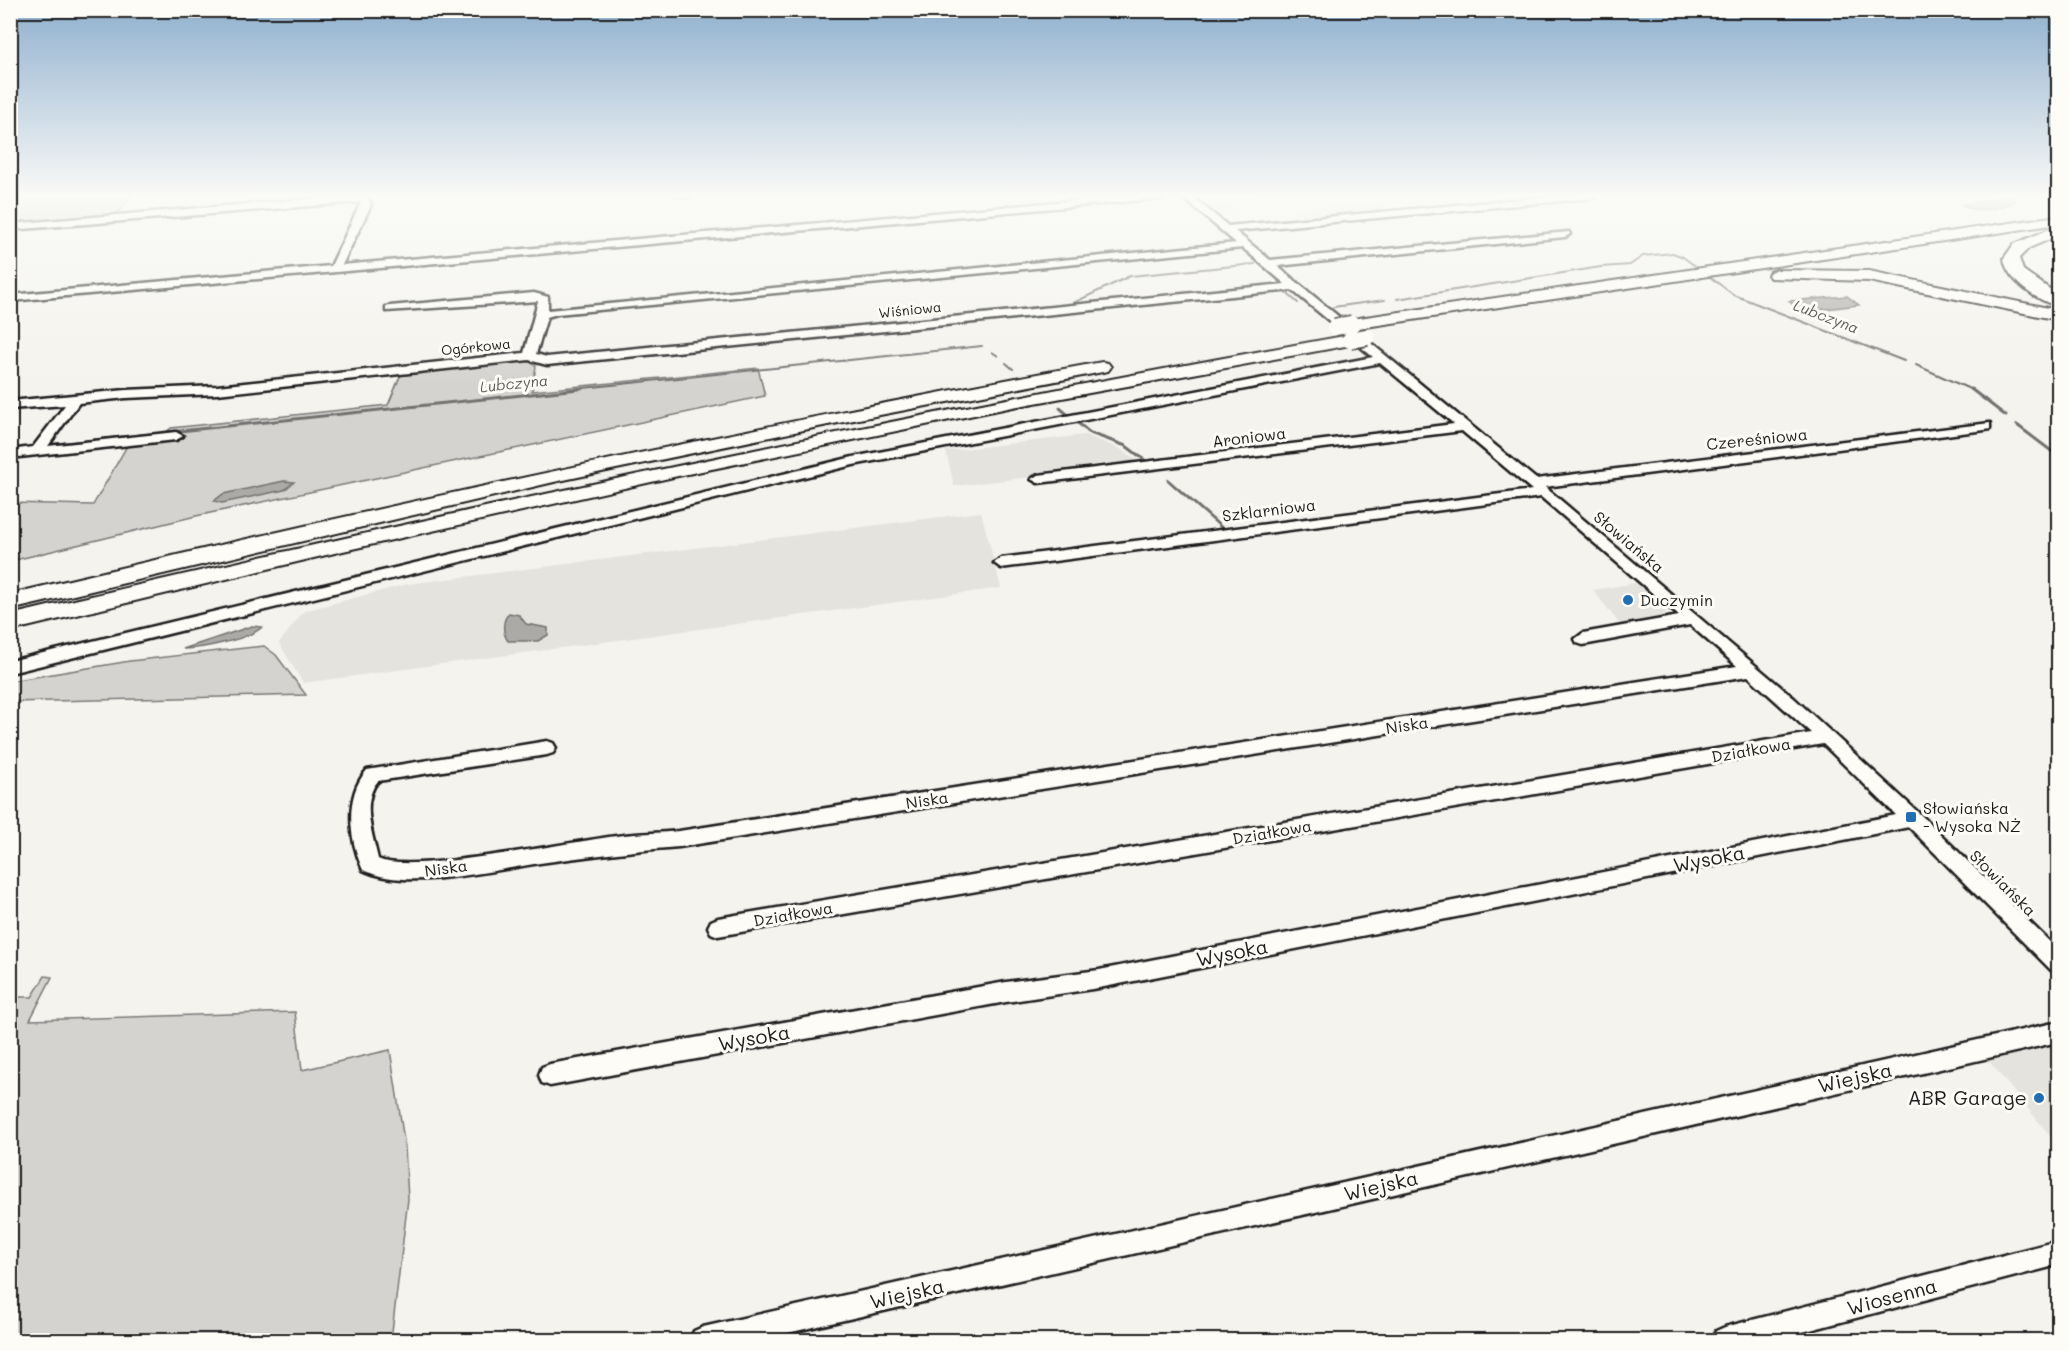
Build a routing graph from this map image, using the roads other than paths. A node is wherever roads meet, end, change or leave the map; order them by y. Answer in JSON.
{"nodes":[{"id":1,"x":340,"y":258,"type":"edge"},
{"id":2,"x":458,"y":258,"type":"edge"},
{"id":3,"x":1109,"y":258,"type":"edge"},
{"id":4,"x":1260,"y":258,"type":"edge"},
{"id":5,"x":1326,"y":258,"type":"edge"},
{"id":6,"x":1826,"y":258,"type":"edge"},
{"id":7,"x":1891,"y":258,"type":"edge"},
{"id":8,"x":2012,"y":258,"type":"edge"},
{"id":9,"x":1267,"y":264,"type":"junction"},
{"id":10,"x":335,"y":269,"type":"junction"},
{"id":11,"x":1776,"y":275,"type":"junction"},
{"id":12,"x":1710,"y":277,"type":"junction"},
{"id":13,"x":1294,"y":286,"type":"junction"},
{"id":14,"x":10,"y":298,"type":"edge"},
{"id":15,"x":2058,"y":301,"type":"edge"},
{"id":16,"x":390,"y":309,"type":"dead end"},
{"id":17,"x":542,"y":315,"type":"junction"},
{"id":18,"x":2058,"y":315,"type":"edge"},
{"id":19,"x":1351,"y":332,"type":"junction"},
{"id":20,"x":529,"y":356,"type":"junction"},
{"id":21,"x":1381,"y":359,"type":"junction"},
{"id":22,"x":75,"y":399,"type":"junction"},
{"id":23,"x":10,"y":405,"type":"edge"},
{"id":24,"x":1984,"y":426,"type":"dead end"},
{"id":25,"x":1463,"y":427,"type":"junction"},
{"id":26,"x":176,"y":436,"type":"dead end"},
{"id":27,"x":37,"y":451,"type":"junction"},
{"id":28,"x":10,"y":454,"type":"edge"},
{"id":29,"x":1038,"y":479,"type":"dead end"},
{"id":30,"x":1537,"y":489,"type":"junction"},
{"id":31,"x":1001,"y":563,"type":"dead end"},
{"id":32,"x":10,"y":602,"type":"edge"},
{"id":33,"x":1691,"y":619,"type":"junction"},
{"id":34,"x":10,"y":623,"type":"edge"},
{"id":35,"x":1582,"y":639,"type":"dead end"},
{"id":36,"x":10,"y":667,"type":"edge"},
{"id":37,"x":1751,"y":670,"type":"junction"},
{"id":38,"x":1826,"y":737,"type":"junction"},
{"id":39,"x":547,"y":747,"type":"dead end"},
{"id":40,"x":1913,"y":819,"type":"junction"},
{"id":41,"x":718,"y":927,"type":"dead end"},
{"id":42,"x":2058,"y":963,"type":"edge"},
{"id":43,"x":2058,"y":1032,"type":"edge"},
{"id":44,"x":550,"y":1075,"type":"dead end"},
{"id":45,"x":2058,"y":1253,"type":"edge"},
{"id":46,"x":704,"y":1341,"type":"edge"},
{"id":47,"x":1725,"y":1341,"type":"edge"}],
"edges":[{"from":1,"to":10,"type":"street"},
{"from":2,"to":10,"type":"street"},
{"from":3,"to":17,"type":"street"},
{"from":4,"to":9,"type":"street","name":"Słowiańska"},
{"from":5,"to":9,"type":"street"},
{"from":6,"to":12,"type":"highway"},
{"from":7,"to":11,"type":"highway"},
{"from":8,"to":15,"type":"highway"},
{"from":9,"to":13,"type":"street","name":"Słowiańska"},
{"from":10,"to":14,"type":"street"},
{"from":11,"to":12,"type":"highway"},
{"from":11,"to":18,"type":"highway"},
{"from":12,"to":19,"type":"highway"},
{"from":12,"to":19,"type":"highway"},
{"from":13,"to":20,"type":"street","name":"Wiśniowa"},
{"from":13,"to":21,"type":"street","name":"Słowiańska"},
{"from":16,"to":17,"type":"street"},
{"from":17,"to":20,"type":"street","name":"Ogórkowa"},
{"from":19,"to":32,"type":"highway"},
{"from":19,"to":34,"type":"highway"},
{"from":20,"to":22,"type":"street","name":"Ogórkowa"},
{"from":21,"to":25,"type":"street","name":"Słowiańska"},
{"from":21,"to":36,"type":"street"},
{"from":22,"to":23,"type":"street","name":"Ogórkowa"},
{"from":22,"to":27,"type":"street"},
{"from":24,"to":30,"type":"street","name":"Czereśniowa"},
{"from":25,"to":29,"type":"street","name":"Aroniowa"},
{"from":25,"to":30,"type":"street","name":"Słowiańska"},
{"from":26,"to":27,"type":"street"},
{"from":27,"to":28,"type":"street"},
{"from":30,"to":31,"type":"street","name":"Szklarniowa"},
{"from":30,"to":33,"type":"street","name":"Słowiańska"},
{"from":33,"to":35,"type":"street"},
{"from":33,"to":37,"type":"street","name":"Słowiańska"},
{"from":37,"to":38,"type":"street","name":"Słowiańska"},
{"from":37,"to":39,"type":"street","name":"Niska"},
{"from":38,"to":40,"type":"street","name":"Słowiańska"},
{"from":38,"to":41,"type":"street","name":"Działkowa"},
{"from":40,"to":42,"type":"street","name":"Słowiańska"},
{"from":40,"to":44,"type":"street","name":"Wysoka"},
{"from":43,"to":46,"type":"street","name":"Wiejska"},
{"from":45,"to":47,"type":"street","name":"Wiosenna"}]}
